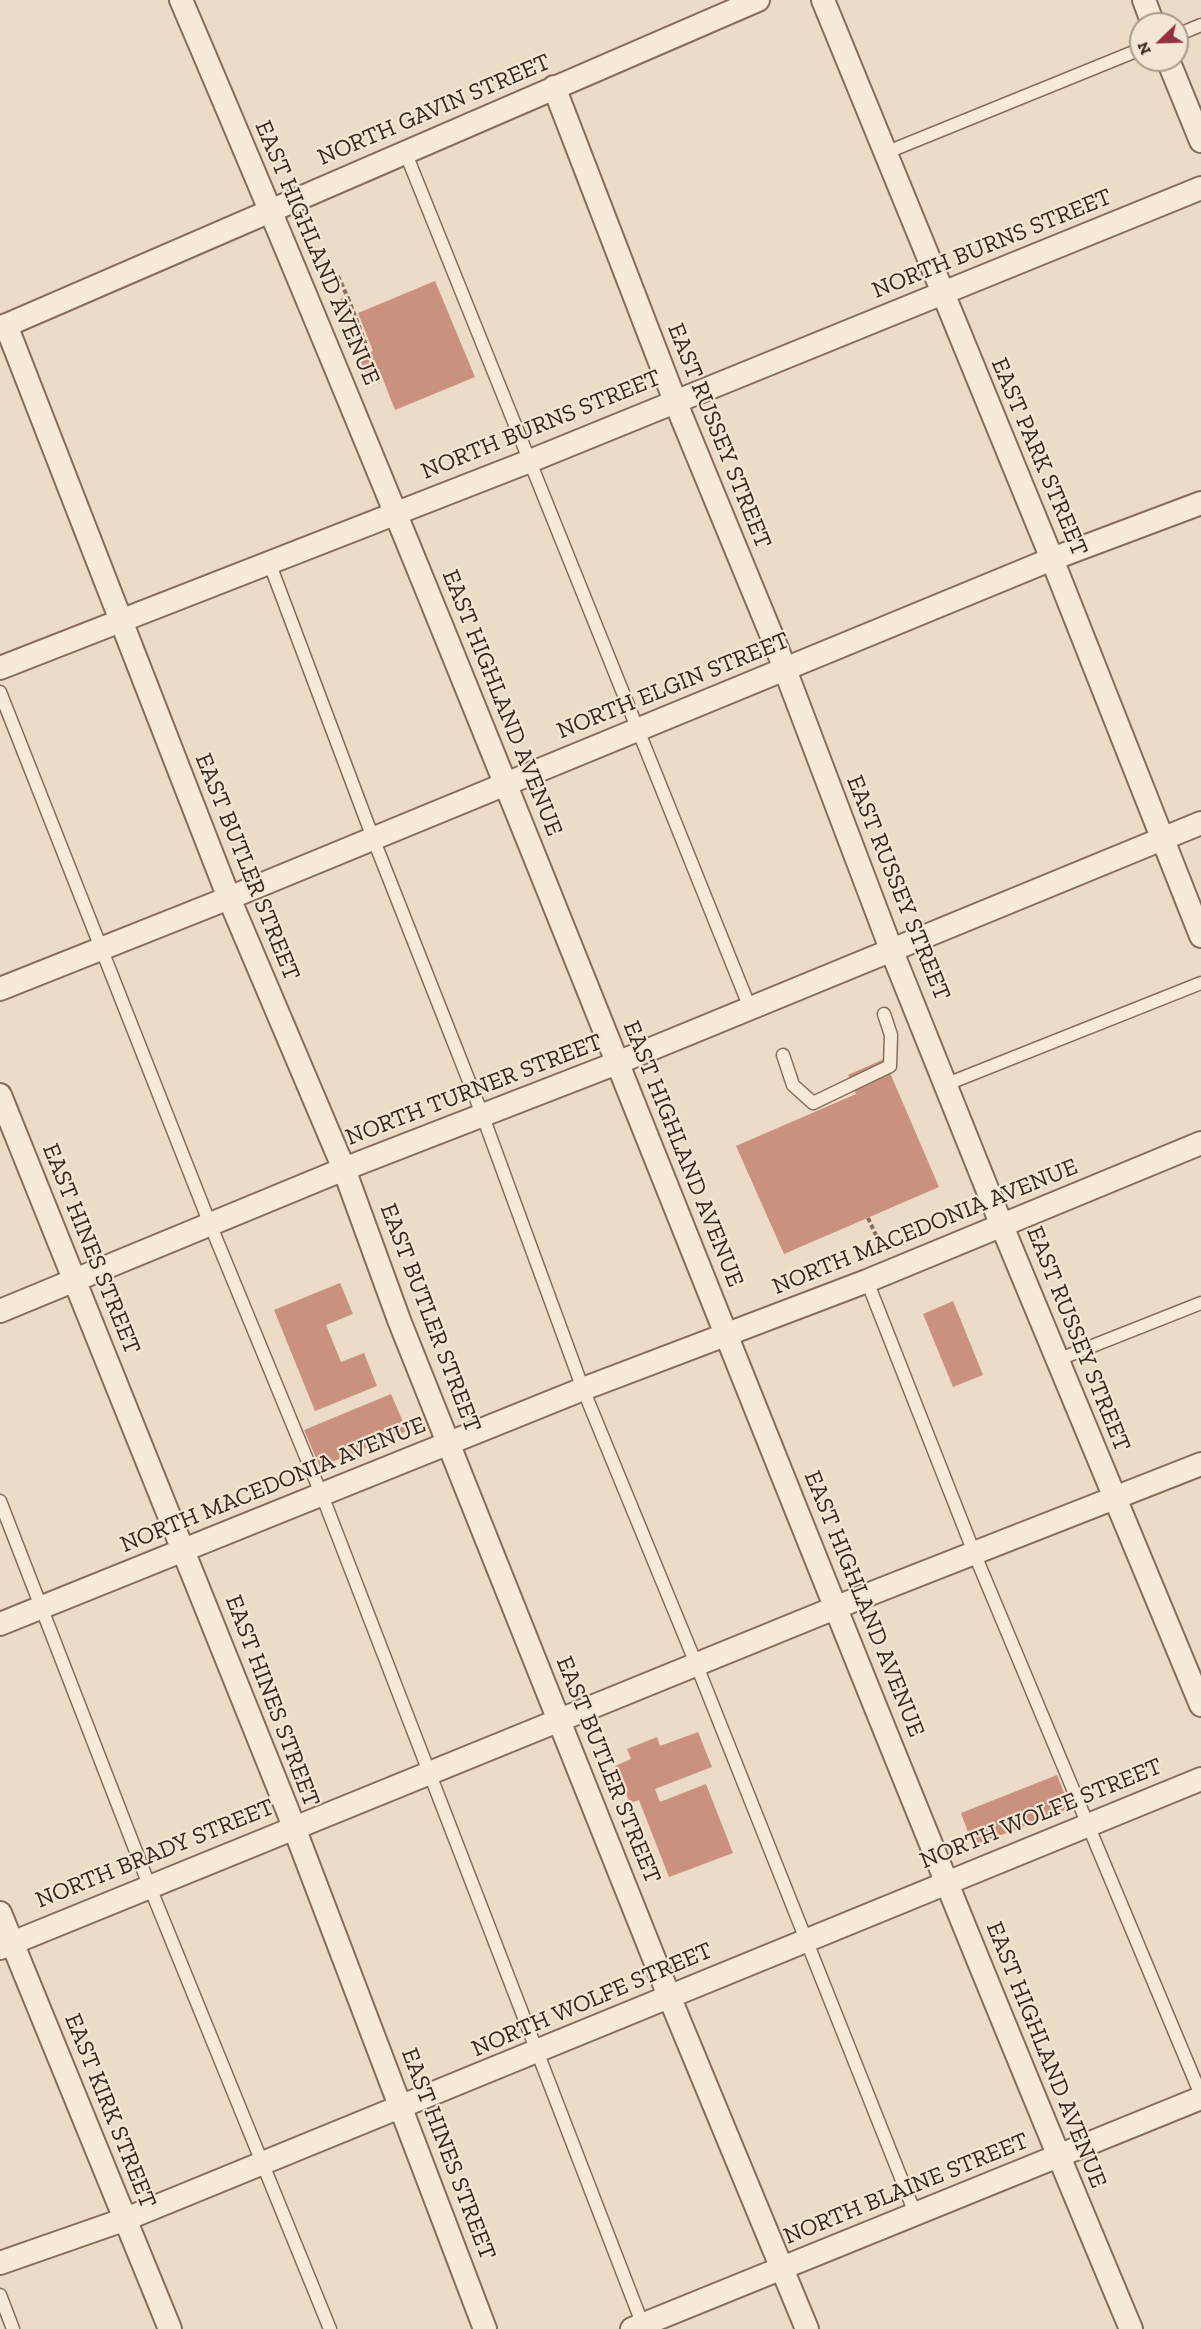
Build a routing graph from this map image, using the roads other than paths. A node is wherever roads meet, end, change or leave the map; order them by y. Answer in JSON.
{"nodes":[{"id":1,"x":181,"y":0,"type":"edge"},
{"id":2,"x":758,"y":0,"type":"edge"},
{"id":3,"x":823,"y":0,"type":"edge"},
{"id":4,"x":1129,"y":54,"type":"edge"},
{"id":5,"x":1173,"y":72,"type":"edge"},
{"id":6,"x":554,"y":87,"type":"junction"},
{"id":7,"x":1201,"y":141,"type":"edge"},
{"id":8,"x":885,"y":153,"type":"junction"},
{"id":9,"x":406,"y":154,"type":"junction"},
{"id":10,"x":1201,"y":188,"type":"edge"},
{"id":11,"x":272,"y":212,"type":"junction"},
{"id":12,"x":942,"y":295,"type":"junction"},
{"id":13,"x":3,"y":326,"type":"edge"},
{"id":14,"x":675,"y":401,"type":"junction"},
{"id":15,"x":531,"y":460,"type":"junction"},
{"id":16,"x":1201,"y":503,"type":"edge"},
{"id":17,"x":395,"y":512,"type":"junction"},
{"id":18,"x":1052,"y":559,"type":"junction"},
{"id":19,"x":269,"y":562,"type":"junction"},
{"id":20,"x":120,"y":620,"type":"junction"},
{"id":21,"x":0,"y":668,"type":"edge"},
{"id":22,"x":783,"y":669,"type":"junction"},
{"id":23,"x":0,"y":693,"type":"edge"},
{"id":24,"x":640,"y":729,"type":"junction"},
{"id":25,"x":506,"y":783,"type":"junction"},
{"id":26,"x":1201,"y":823,"type":"edge"},
{"id":27,"x":373,"y":838,"type":"junction"},
{"id":28,"x":1164,"y":838,"type":"junction"},
{"id":29,"x":229,"y":898,"type":"junction"},
{"id":30,"x":1201,"y":936,"type":"edge"},
{"id":31,"x":103,"y":948,"type":"junction"},
{"id":32,"x":891,"y":949,"type":"junction"},
{"id":33,"x":1201,"y":983,"type":"edge"},
{"id":34,"x":0,"y":989,"type":"edge"},
{"id":35,"x":750,"y":1008,"type":"junction"},
{"id":36,"x":884,"y":1014,"type":"dead end"},
{"id":37,"x":783,"y":1055,"type":"dead end"},
{"id":38,"x":617,"y":1064,"type":"junction"},
{"id":39,"x":947,"y":1084,"type":"junction"},
{"id":40,"x":0,"y":1095,"type":"edge"},
{"id":41,"x":482,"y":1114,"type":"junction"},
{"id":42,"x":1201,"y":1143,"type":"edge"},
{"id":43,"x":344,"y":1169,"type":"junction"},
{"id":44,"x":210,"y":1224,"type":"junction"},
{"id":45,"x":1002,"y":1227,"type":"junction"},
{"id":46,"x":76,"y":1281,"type":"junction"},
{"id":47,"x":867,"y":1281,"type":"junction"},
{"id":48,"x":1201,"y":1303,"type":"edge"},
{"id":49,"x":0,"y":1311,"type":"edge"},
{"id":50,"x":727,"y":1335,"type":"junction"},
{"id":51,"x":1057,"y":1360,"type":"junction"},
{"id":52,"x":583,"y":1389,"type":"junction"},
{"id":53,"x":449,"y":1443,"type":"junction"},
{"id":54,"x":1201,"y":1464,"type":"edge"},
{"id":55,"x":321,"y":1494,"type":"junction"},
{"id":56,"x":1114,"y":1498,"type":"junction"},
{"id":57,"x":0,"y":1501,"type":"edge"},
{"id":58,"x":183,"y":1550,"type":"junction"},
{"id":59,"x":975,"y":1555,"type":"junction"},
{"id":60,"x":42,"y":1607,"type":"junction"},
{"id":61,"x":837,"y":1608,"type":"junction"},
{"id":62,"x":0,"y":1624,"type":"edge"},
{"id":63,"x":697,"y":1666,"type":"junction"},
{"id":64,"x":1201,"y":1705,"type":"edge"},
{"id":65,"x":559,"y":1721,"type":"junction"},
{"id":66,"x":429,"y":1773,"type":"junction"},
{"id":67,"x":1201,"y":1779,"type":"edge"},
{"id":68,"x":1089,"y":1826,"type":"junction"},
{"id":69,"x":292,"y":1827,"type":"junction"},
{"id":70,"x":946,"y":1881,"type":"junction"},
{"id":71,"x":149,"y":1886,"type":"junction"},
{"id":72,"x":0,"y":1913,"type":"edge"},
{"id":73,"x":807,"y":1940,"type":"junction"},
{"id":74,"x":6,"y":1946,"type":"edge"},
{"id":75,"x":669,"y":1996,"type":"junction"},
{"id":76,"x":537,"y":2052,"type":"junction"},
{"id":77,"x":1201,"y":2097,"type":"edge"},
{"id":78,"x":402,"y":2107,"type":"junction"},
{"id":79,"x":1058,"y":2156,"type":"junction"},
{"id":80,"x":264,"y":2163,"type":"junction"},
{"id":81,"x":915,"y":2213,"type":"junction"},
{"id":82,"x":126,"y":2219,"type":"junction"},
{"id":83,"x":0,"y":2263,"type":"edge"},
{"id":84,"x":783,"y":2269,"type":"junction"},
{"id":85,"x":0,"y":2295,"type":"edge"},
{"id":86,"x":640,"y":2328,"type":"edge"},
{"id":87,"x":13,"y":2329,"type":"edge"},
{"id":88,"x":170,"y":2329,"type":"edge"},
{"id":89,"x":330,"y":2329,"type":"edge"},
{"id":90,"x":485,"y":2329,"type":"edge"},
{"id":91,"x":807,"y":2329,"type":"edge"},
{"id":92,"x":1131,"y":2329,"type":"edge"}],
"edges":[{"from":1,"to":11,"type":"street","name":"EAST HIGHLAND AVENUE"},
{"from":2,"to":6,"type":"street","name":"NORTH GAVIN STREET"},
{"from":3,"to":8,"type":"street","name":"EAST PARK STREET"},
{"from":4,"to":8,"type":"lane"},
{"from":5,"to":7,"type":"street"},
{"from":6,"to":9,"type":"street","name":"NORTH GAVIN STREET"},
{"from":6,"to":14,"type":"street","name":"EAST RUSSEY STREET"},
{"from":8,"to":12,"type":"street","name":"EAST PARK STREET"},
{"from":9,"to":11,"type":"street","name":"NORTH GAVIN STREET"},
{"from":9,"to":15,"type":"lane"},
{"from":10,"to":12,"type":"street","name":"NORTH BURNS STREET"},
{"from":11,"to":13,"type":"street","name":"NORTH GAVIN STREET"},
{"from":11,"to":17,"type":"street","name":"EAST HIGHLAND AVENUE"},
{"from":12,"to":14,"type":"street","name":"NORTH BURNS STREET"},
{"from":12,"to":18,"type":"street","name":"EAST PARK STREET"},
{"from":13,"to":20,"type":"street","name":"EAST BUTLER STREET"},
{"from":14,"to":15,"type":"street","name":"NORTH BURNS STREET"},
{"from":14,"to":22,"type":"street","name":"EAST RUSSEY STREET"},
{"from":15,"to":17,"type":"street","name":"NORTH BURNS STREET"},
{"from":15,"to":24,"type":"lane"},
{"from":16,"to":18,"type":"street","name":"NORTH ELGIN STREET"},
{"from":17,"to":19,"type":"street","name":"NORTH BURNS STREET"},
{"from":17,"to":25,"type":"street","name":"EAST HIGHLAND AVENUE"},
{"from":18,"to":22,"type":"street","name":"NORTH ELGIN STREET"},
{"from":18,"to":28,"type":"street","name":"EAST PARK STREET"},
{"from":19,"to":20,"type":"street","name":"NORTH BURNS STREET"},
{"from":19,"to":27,"type":"lane"},
{"from":20,"to":21,"type":"street","name":"NORTH BURNS STREET"},
{"from":20,"to":29,"type":"street","name":"EAST BUTLER STREET"},
{"from":22,"to":24,"type":"street","name":"NORTH ELGIN STREET"},
{"from":22,"to":32,"type":"street","name":"EAST RUSSEY STREET"},
{"from":23,"to":31,"type":"lane"},
{"from":24,"to":25,"type":"street","name":"NORTH ELGIN STREET"},
{"from":24,"to":35,"type":"lane"},
{"from":25,"to":27,"type":"street","name":"NORTH ELGIN STREET"},
{"from":25,"to":38,"type":"street","name":"EAST HIGHLAND AVENUE"},
{"from":26,"to":28,"type":"street","name":"NORTH TURNER STREET"},
{"from":27,"to":29,"type":"street","name":"NORTH ELGIN STREET"},
{"from":27,"to":41,"type":"lane"},
{"from":28,"to":30,"type":"street","name":"EAST PARK STREET"},
{"from":28,"to":32,"type":"street","name":"NORTH TURNER STREET"},
{"from":29,"to":31,"type":"street","name":"NORTH ELGIN STREET"},
{"from":29,"to":43,"type":"street","name":"EAST BUTLER STREET"},
{"from":31,"to":34,"type":"street","name":"NORTH ELGIN STREET"},
{"from":31,"to":44,"type":"lane"},
{"from":32,"to":35,"type":"street","name":"NORTH TURNER STREET"},
{"from":32,"to":39,"type":"street","name":"EAST RUSSEY STREET"},
{"from":33,"to":39,"type":"lane"},
{"from":35,"to":38,"type":"street","name":"NORTH TURNER STREET"},
{"from":36,"to":37,"type":"lane"},
{"from":38,"to":41,"type":"street","name":"NORTH TURNER STREET"},
{"from":38,"to":50,"type":"street","name":"EAST HIGHLAND AVENUE"},
{"from":39,"to":45,"type":"street","name":"EAST RUSSEY STREET"},
{"from":40,"to":46,"type":"street","name":"EAST HINES STREET"},
{"from":41,"to":43,"type":"street","name":"NORTH TURNER STREET"},
{"from":41,"to":52,"type":"lane"},
{"from":42,"to":45,"type":"street","name":"NORTH MACEDONIA AVENUE"},
{"from":43,"to":44,"type":"street","name":"NORTH TURNER STREET"},
{"from":43,"to":53,"type":"street","name":"EAST BUTLER STREET"},
{"from":44,"to":46,"type":"street","name":"NORTH TURNER STREET"},
{"from":44,"to":55,"type":"lane"},
{"from":45,"to":47,"type":"street","name":"NORTH MACEDONIA AVENUE"},
{"from":45,"to":51,"type":"street","name":"EAST RUSSEY STREET"},
{"from":46,"to":49,"type":"street","name":"NORTH TURNER STREET"},
{"from":46,"to":58,"type":"street","name":"EAST HINES STREET"},
{"from":47,"to":50,"type":"street","name":"NORTH MACEDONIA AVENUE"},
{"from":47,"to":59,"type":"lane"},
{"from":48,"to":51,"type":"lane"},
{"from":50,"to":52,"type":"street","name":"NORTH MACEDONIA AVENUE"},
{"from":50,"to":61,"type":"street","name":"EAST HIGHLAND AVENUE"},
{"from":51,"to":56,"type":"street","name":"EAST RUSSEY STREET"},
{"from":52,"to":53,"type":"street","name":"NORTH MACEDONIA AVENUE"},
{"from":52,"to":63,"type":"lane"},
{"from":53,"to":55,"type":"street","name":"NORTH MACEDONIA AVENUE"},
{"from":53,"to":65,"type":"street","name":"EAST BUTLER STREET"},
{"from":54,"to":56,"type":"street","name":"NORTH BRADY STREET"},
{"from":55,"to":58,"type":"street","name":"NORTH MACEDONIA AVENUE"},
{"from":55,"to":66,"type":"lane"},
{"from":56,"to":59,"type":"street","name":"NORTH BRADY STREET"},
{"from":56,"to":64,"type":"street","name":"EAST RUSSEY STREET"},
{"from":57,"to":60,"type":"lane"},
{"from":58,"to":60,"type":"street","name":"NORTH MACEDONIA AVENUE"},
{"from":58,"to":69,"type":"street","name":"EAST HINES STREET"},
{"from":59,"to":61,"type":"street","name":"NORTH BRADY STREET"},
{"from":59,"to":68,"type":"lane"},
{"from":60,"to":62,"type":"street","name":"NORTH MACEDONIA AVENUE"},
{"from":60,"to":71,"type":"lane"},
{"from":61,"to":63,"type":"street","name":"NORTH BRADY STREET"},
{"from":61,"to":70,"type":"street","name":"EAST HIGHLAND AVENUE"},
{"from":63,"to":65,"type":"street","name":"NORTH BRADY STREET"},
{"from":63,"to":73,"type":"lane"},
{"from":65,"to":66,"type":"street","name":"NORTH BRADY STREET"},
{"from":65,"to":75,"type":"street","name":"EAST BUTLER STREET"},
{"from":66,"to":69,"type":"street","name":"NORTH BRADY STREET"},
{"from":66,"to":76,"type":"lane"},
{"from":67,"to":68,"type":"street","name":"NORTH WOLFE STREET"},
{"from":68,"to":70,"type":"street","name":"NORTH WOLFE STREET"},
{"from":68,"to":77,"type":"lane"},
{"from":69,"to":71,"type":"street","name":"NORTH BRADY STREET"},
{"from":69,"to":78,"type":"street","name":"EAST HINES STREET"},
{"from":70,"to":73,"type":"street","name":"NORTH WOLFE STREET"},
{"from":70,"to":79,"type":"street","name":"EAST HIGHLAND AVENUE"},
{"from":71,"to":74,"type":"street","name":"NORTH BRADY STREET"},
{"from":71,"to":80,"type":"lane"},
{"from":72,"to":74,"type":"street","name":"EAST KIRK STREET"},
{"from":73,"to":75,"type":"street","name":"NORTH WOLFE STREET"},
{"from":73,"to":81,"type":"lane"},
{"from":74,"to":82,"type":"street","name":"EAST KIRK STREET"},
{"from":75,"to":76,"type":"street","name":"NORTH WOLFE STREET"},
{"from":75,"to":84,"type":"street","name":"EAST BUTLER STREET"},
{"from":76,"to":78,"type":"street","name":"NORTH WOLFE STREET"},
{"from":76,"to":86,"type":"lane"},
{"from":77,"to":79,"type":"street","name":"NORTH BLAINE STREET"},
{"from":78,"to":80,"type":"street","name":"NORTH WOLFE STREET"},
{"from":78,"to":90,"type":"street","name":"EAST HINES STREET"},
{"from":79,"to":81,"type":"street","name":"NORTH BLAINE STREET"},
{"from":79,"to":92,"type":"street","name":"EAST HIGHLAND AVENUE"},
{"from":80,"to":82,"type":"street","name":"NORTH WOLFE STREET"},
{"from":80,"to":89,"type":"lane"},
{"from":81,"to":84,"type":"street","name":"NORTH BLAINE STREET"},
{"from":82,"to":83,"type":"street","name":"NORTH WOLFE STREET"},
{"from":82,"to":88,"type":"street","name":"EAST KIRK STREET"},
{"from":84,"to":86,"type":"street","name":"NORTH BLAINE STREET"},
{"from":84,"to":91,"type":"street","name":"EAST BUTLER STREET"},
{"from":85,"to":87,"type":"lane"}]}
